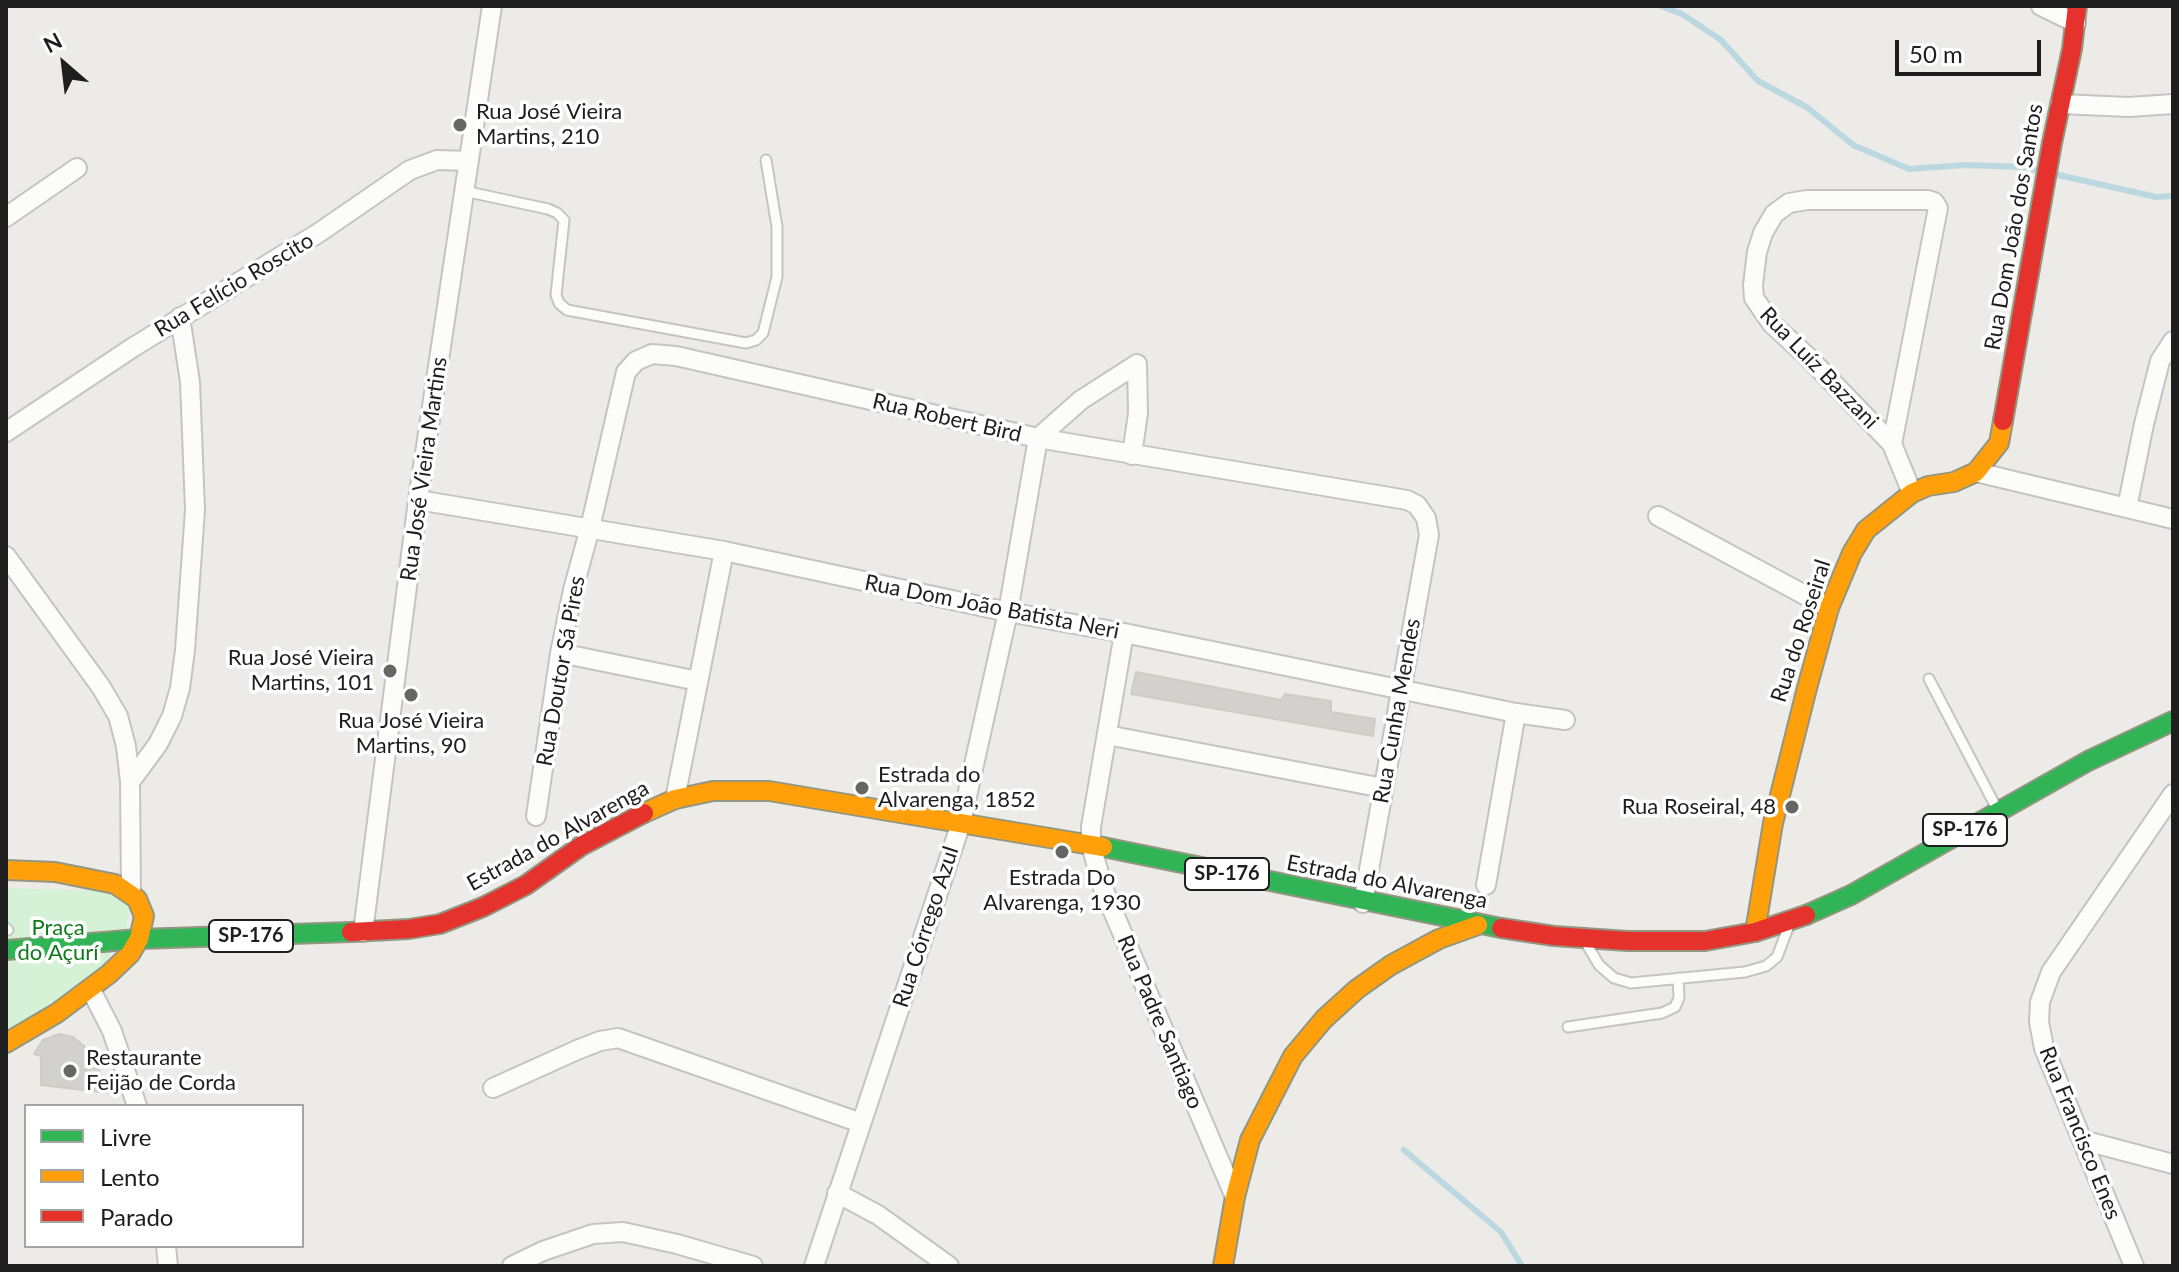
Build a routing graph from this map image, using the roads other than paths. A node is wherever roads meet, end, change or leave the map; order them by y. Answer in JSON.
{"nodes":[{"id":1,"x":492,"y":6,"type":"edge"},
{"id":2,"x":2041,"y":6,"type":"edge"},
{"id":3,"x":2076,"y":15,"type":"edge"},
{"id":4,"x":2060,"y":104,"type":"junction"},
{"id":5,"x":2173,"y":104,"type":"edge"},
{"id":6,"x":766,"y":160,"type":"dead end"},
{"id":7,"x":469,"y":161,"type":"junction"},
{"id":8,"x":77,"y":168,"type":"dead end"},
{"id":9,"x":464,"y":191,"type":"junction"},
{"id":10,"x":6,"y":217,"type":"edge"},
{"id":11,"x":180,"y":317,"type":"junction"},
{"id":12,"x":2173,"y":341,"type":"edge"},
{"id":13,"x":6,"y":432,"type":"edge"},
{"id":14,"x":1038,"y":438,"type":"junction"},
{"id":15,"x":1892,"y":444,"type":"junction"},
{"id":16,"x":1132,"y":455,"type":"junction"},
{"id":17,"x":1976,"y":472,"type":"junction"},
{"id":18,"x":1912,"y":493,"type":"junction"},
{"id":19,"x":418,"y":500,"type":"junction"},
{"id":20,"x":2127,"y":508,"type":"junction"},
{"id":21,"x":1658,"y":516,"type":"dead end"},
{"id":22,"x":1426,"y":518,"type":"joint"},
{"id":23,"x":2173,"y":519,"type":"edge"},
{"id":24,"x":590,"y":528,"type":"junction"},
{"id":25,"x":724,"y":551,"type":"junction"},
{"id":26,"x":6,"y":556,"type":"edge"},
{"id":27,"x":1829,"y":608,"type":"junction"},
{"id":28,"x":1008,"y":612,"type":"junction"},
{"id":29,"x":1124,"y":633,"type":"junction"},
{"id":30,"x":560,"y":653,"type":"junction"},
{"id":31,"x":1929,"y":679,"type":"dead end"},
{"id":32,"x":698,"y":681,"type":"junction"},
{"id":33,"x":1401,"y":689,"type":"junction"},
{"id":34,"x":1516,"y":713,"type":"junction"},
{"id":35,"x":1565,"y":720,"type":"dead end"},
{"id":36,"x":2173,"y":721,"type":"edge"},
{"id":37,"x":1107,"y":735,"type":"junction"},
{"id":38,"x":130,"y":782,"type":"junction"},
{"id":39,"x":1383,"y":788,"type":"junction"},
{"id":40,"x":2173,"y":795,"type":"edge"},
{"id":41,"x":675,"y":799,"type":"junction"},
{"id":42,"x":1998,"y":812,"type":"junction"},
{"id":43,"x":536,"y":816,"type":"dead end"},
{"id":44,"x":961,"y":823,"type":"junction"},
{"id":45,"x":1091,"y":845,"type":"junction"},
{"id":46,"x":6,"y":870,"type":"edge"},
{"id":47,"x":1486,"y":885,"type":"dead end"},
{"id":48,"x":131,"y":893,"type":"junction"},
{"id":49,"x":1363,"y":903,"type":"junction"},
{"id":50,"x":1428,"y":915,"type":"junction"},
{"id":51,"x":1791,"y":921,"type":"junction"},
{"id":52,"x":1478,"y":925,"type":"junction"},
{"id":53,"x":363,"y":932,"type":"junction"},
{"id":54,"x":1755,"y":932,"type":"junction"},
{"id":55,"x":1583,"y":938,"type":"junction"},
{"id":56,"x":139,"y":939,"type":"junction"},
{"id":57,"x":6,"y":950,"type":"edge"},
{"id":58,"x":1408,"y":955,"type":"junction"},
{"id":59,"x":1678,"y":978,"type":"junction"},
{"id":60,"x":91,"y":990,"type":"junction"},
{"id":61,"x":1568,"y":1027,"type":"dead end"},
{"id":62,"x":6,"y":1043,"type":"edge"},
{"id":63,"x":493,"y":1088,"type":"dead end"},
{"id":64,"x":136,"y":1104,"type":"edge"},
{"id":65,"x":861,"y":1123,"type":"junction"},
{"id":66,"x":2082,"y":1140,"type":"junction"},
{"id":67,"x":2173,"y":1164,"type":"edge"},
{"id":68,"x":837,"y":1193,"type":"junction"},
{"id":69,"x":1235,"y":1197,"type":"junction"},
{"id":70,"x":2131,"y":1264,"type":"edge"},
{"id":71,"x":512,"y":1266,"type":"edge"},
{"id":72,"x":753,"y":1266,"type":"edge"},
{"id":73,"x":814,"y":1266,"type":"edge"},
{"id":74,"x":949,"y":1266,"type":"edge"},
{"id":75,"x":1223,"y":1266,"type":"edge"}],
"edges":[{"from":1,"to":7,"type":"street","name":"Rua José Vieira Martins"},
{"from":2,"to":3,"type":"street","name":"Rua Dom João dos Santos"},
{"from":3,"to":4,"type":"main road","name":"Rua Dom João dos Santos"},
{"from":4,"to":5,"type":"street"},
{"from":4,"to":17,"type":"main road","name":"Rua Dom João dos Santos"},
{"from":6,"to":9,"type":"lane"},
{"from":7,"to":9,"type":"street","name":"Rua José Vieira Martins"},
{"from":7,"to":11,"type":"street","name":"Rua Felício Roscito"},
{"from":8,"to":10,"type":"street"},
{"from":9,"to":19,"type":"street","name":"Rua José Vieira Martins"},
{"from":11,"to":13,"type":"street","name":"Rua Felício Roscito"},
{"from":11,"to":38,"type":"street"},
{"from":12,"to":20,"type":"street"},
{"from":14,"to":16,"type":"street","name":"Rua Robert Bird"},
{"from":14,"to":16,"type":"street"},
{"from":14,"to":24,"type":"street","name":"Rua Robert Bird"},
{"from":14,"to":28,"type":"street","name":"Rua Córrego Azul"},
{"from":15,"to":15,"type":"street","name":"Rua Luíz Bazzani"},
{"from":15,"to":18,"type":"street","name":"Rua Luíz Bazzani"},
{"from":16,"to":22,"type":"street","name":"Rua Robert Bird"},
{"from":17,"to":18,"type":"main road","name":"Rua do Roseiral"},
{"from":17,"to":20,"type":"street"},
{"from":18,"to":27,"type":"main road","name":"Rua do Roseiral"},
{"from":19,"to":24,"type":"street","name":"Rua Dom João Batista Neri"},
{"from":19,"to":53,"type":"street","name":"Rua José Vieira Martins"},
{"from":20,"to":23,"type":"street"},
{"from":21,"to":27,"type":"street"},
{"from":22,"to":33,"type":"street","name":"Rua Cunha Mendes"},
{"from":24,"to":25,"type":"street","name":"Rua Dom João Batista Neri"},
{"from":24,"to":30,"type":"street","name":"Rua Doutor Sá Pires"},
{"from":25,"to":28,"type":"street","name":"Rua Dom João Batista Neri"},
{"from":25,"to":32,"type":"street"},
{"from":26,"to":38,"type":"street"},
{"from":27,"to":54,"type":"main road","name":"Rua do Roseiral"},
{"from":28,"to":29,"type":"street","name":"Rua Dom João Batista Neri"},
{"from":28,"to":44,"type":"street","name":"Rua Córrego Azul"},
{"from":29,"to":33,"type":"street","name":"Rua Dom João Batista Neri"},
{"from":29,"to":37,"type":"street"},
{"from":30,"to":32,"type":"street"},
{"from":30,"to":43,"type":"street","name":"Rua Doutor Sá Pires"},
{"from":31,"to":42,"type":"lane"},
{"from":32,"to":41,"type":"street"},
{"from":33,"to":34,"type":"street","name":"Rua Dom João Batista Neri"},
{"from":33,"to":39,"type":"street","name":"Rua Cunha Mendes"},
{"from":34,"to":35,"type":"street","name":"Rua Dom João Batista Neri"},
{"from":34,"to":47,"type":"street"},
{"from":36,"to":42,"type":"main road","name":"Estrada do Alvarenga","number":"SP-176"},
{"from":37,"to":39,"type":"street"},
{"from":37,"to":45,"type":"street"},
{"from":38,"to":48,"type":"street"},
{"from":39,"to":49,"type":"street","name":"Rua Cunha Mendes"},
{"from":40,"to":66,"type":"street","name":"Rua Francisco Enes"},
{"from":41,"to":44,"type":"main road","name":"Estrada do Alvarenga","number":"SP-176"},
{"from":41,"to":53,"type":"main road","name":"Estrada do Alvarenga","number":"SP-176"},
{"from":42,"to":51,"type":"main road","name":"Estrada do Alvarenga","number":"SP-176"},
{"from":44,"to":45,"type":"main road","name":"Estrada do Alvarenga","number":"SP-176"},
{"from":44,"to":65,"type":"street","name":"Rua Córrego Azul"},
{"from":45,"to":49,"type":"main road","name":"Estrada do Alvarenga","number":"SP-176"},
{"from":45,"to":69,"type":"street","name":"Rua Padre Santiago"},
{"from":46,"to":48,"type":"main road"},
{"from":48,"to":56,"type":"main road"},
{"from":49,"to":50,"type":"main road","name":"Estrada do Alvarenga","number":"SP-176"},
{"from":50,"to":52,"type":"main road","name":"Estrada do Alvarenga","number":"SP-176"},
{"from":50,"to":58,"type":"main road"},
{"from":51,"to":54,"type":"main road","name":"Estrada do Alvarenga","number":"SP-176"},
{"from":51,"to":59,"type":"lane"},
{"from":52,"to":55,"type":"main road","name":"Estrada do Alvarenga","number":"SP-176"},
{"from":52,"to":58,"type":"main road"},
{"from":53,"to":56,"type":"main road","name":"Estrada do Alvarenga","number":"SP-176"},
{"from":54,"to":55,"type":"main road","name":"Estrada do Alvarenga","number":"SP-176"},
{"from":55,"to":59,"type":"lane"},
{"from":56,"to":57,"type":"main road","name":"Estrada do Alvarenga","number":"SP-176"},
{"from":56,"to":60,"type":"main road"},
{"from":58,"to":69,"type":"main road"},
{"from":59,"to":61,"type":"lane"},
{"from":60,"to":62,"type":"main road"},
{"from":60,"to":64,"type":"street"},
{"from":63,"to":65,"type":"street"},
{"from":65,"to":68,"type":"street","name":"Rua Córrego Azul"},
{"from":66,"to":67,"type":"street"},
{"from":66,"to":70,"type":"street","name":"Rua Francisco Enes"},
{"from":68,"to":73,"type":"street","name":"Rua Córrego Azul"},
{"from":68,"to":74,"type":"street"},
{"from":69,"to":75,"type":"main road"},
{"from":71,"to":72,"type":"street"}]}
